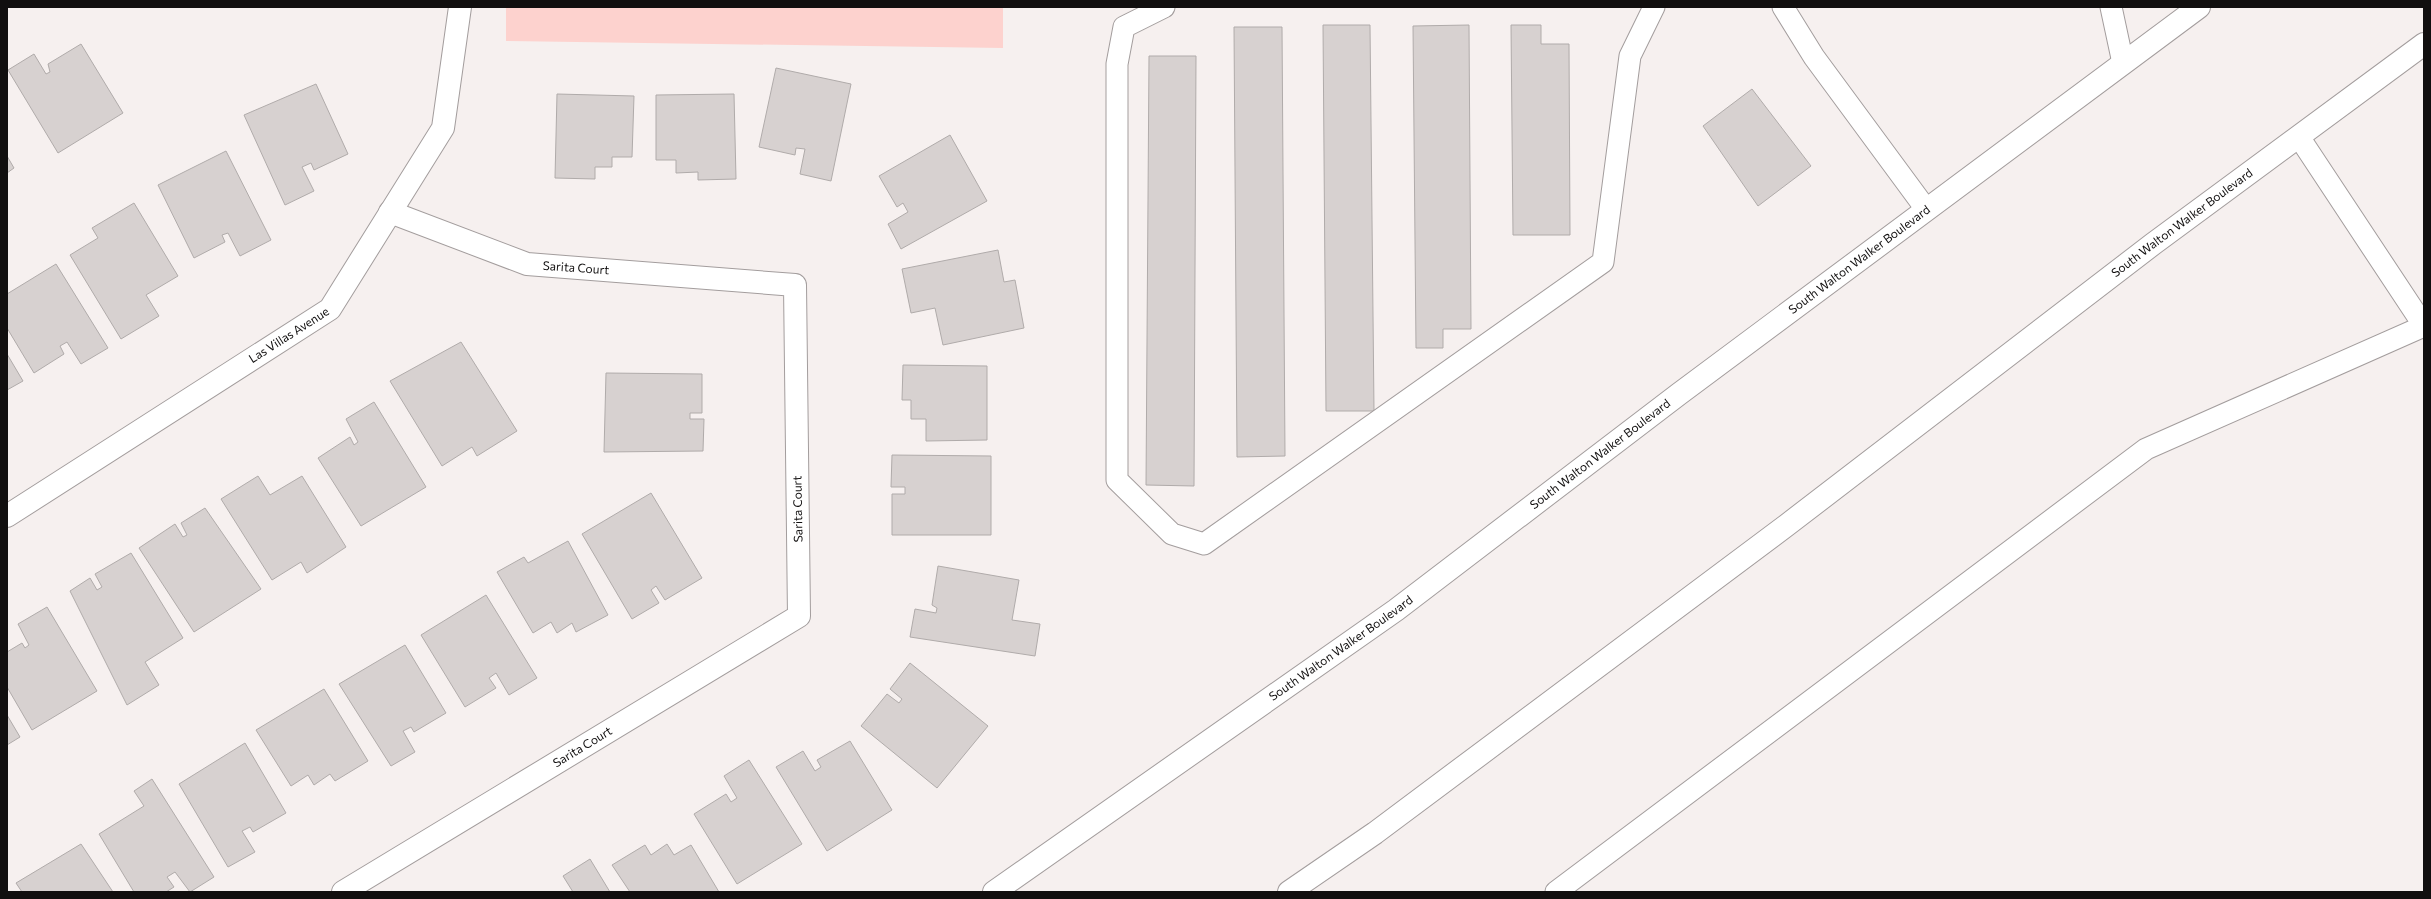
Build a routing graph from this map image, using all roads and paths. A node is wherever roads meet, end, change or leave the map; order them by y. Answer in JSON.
{"nodes":[{"id":1,"x":460,"y":7,"type":"edge"},
{"id":2,"x":1164,"y":7,"type":"edge"},
{"id":3,"x":1654,"y":7,"type":"edge"},
{"id":4,"x":1783,"y":7,"type":"edge"},
{"id":5,"x":2112,"y":7,"type":"edge"},
{"id":6,"x":2199,"y":7,"type":"edge"},
{"id":7,"x":2424,"y":44,"type":"edge"},
{"id":8,"x":2123,"y":63,"type":"junction"},
{"id":9,"x":2299,"y":137,"type":"junction"},
{"id":10,"x":1926,"y":209,"type":"junction"},
{"id":11,"x":390,"y":212,"type":"junction"},
{"id":12,"x":2424,"y":326,"type":"edge"},
{"id":13,"x":7,"y":516,"type":"edge"},
{"id":14,"x":343,"y":892,"type":"edge"},
{"id":15,"x":994,"y":892,"type":"edge"},
{"id":16,"x":1289,"y":892,"type":"edge"},
{"id":17,"x":1556,"y":892,"type":"edge"}],
"edges":[{"from":1,"to":11,"type":"main road","name":"Las Villas Avenue"},
{"from":2,"to":3,"type":"lane"},
{"from":4,"to":10,"type":"lane"},
{"from":5,"to":8,"type":"lane"},
{"from":6,"to":8,"type":"main road","name":"South Walton Walker Boulevard"},
{"from":7,"to":9,"type":"main road","name":"South Walton Walker Boulevard"},
{"from":8,"to":10,"type":"main road","name":"South Walton Walker Boulevard"},
{"from":9,"to":12,"type":"lane"},
{"from":9,"to":16,"type":"main road","name":"South Walton Walker Boulevard"},
{"from":10,"to":15,"type":"main road","name":"South Walton Walker Boulevard"},
{"from":11,"to":13,"type":"main road","name":"Las Villas Avenue"},
{"from":11,"to":14,"type":"main road","name":"Sarita Court"},
{"from":12,"to":17,"type":"lane"}]}
